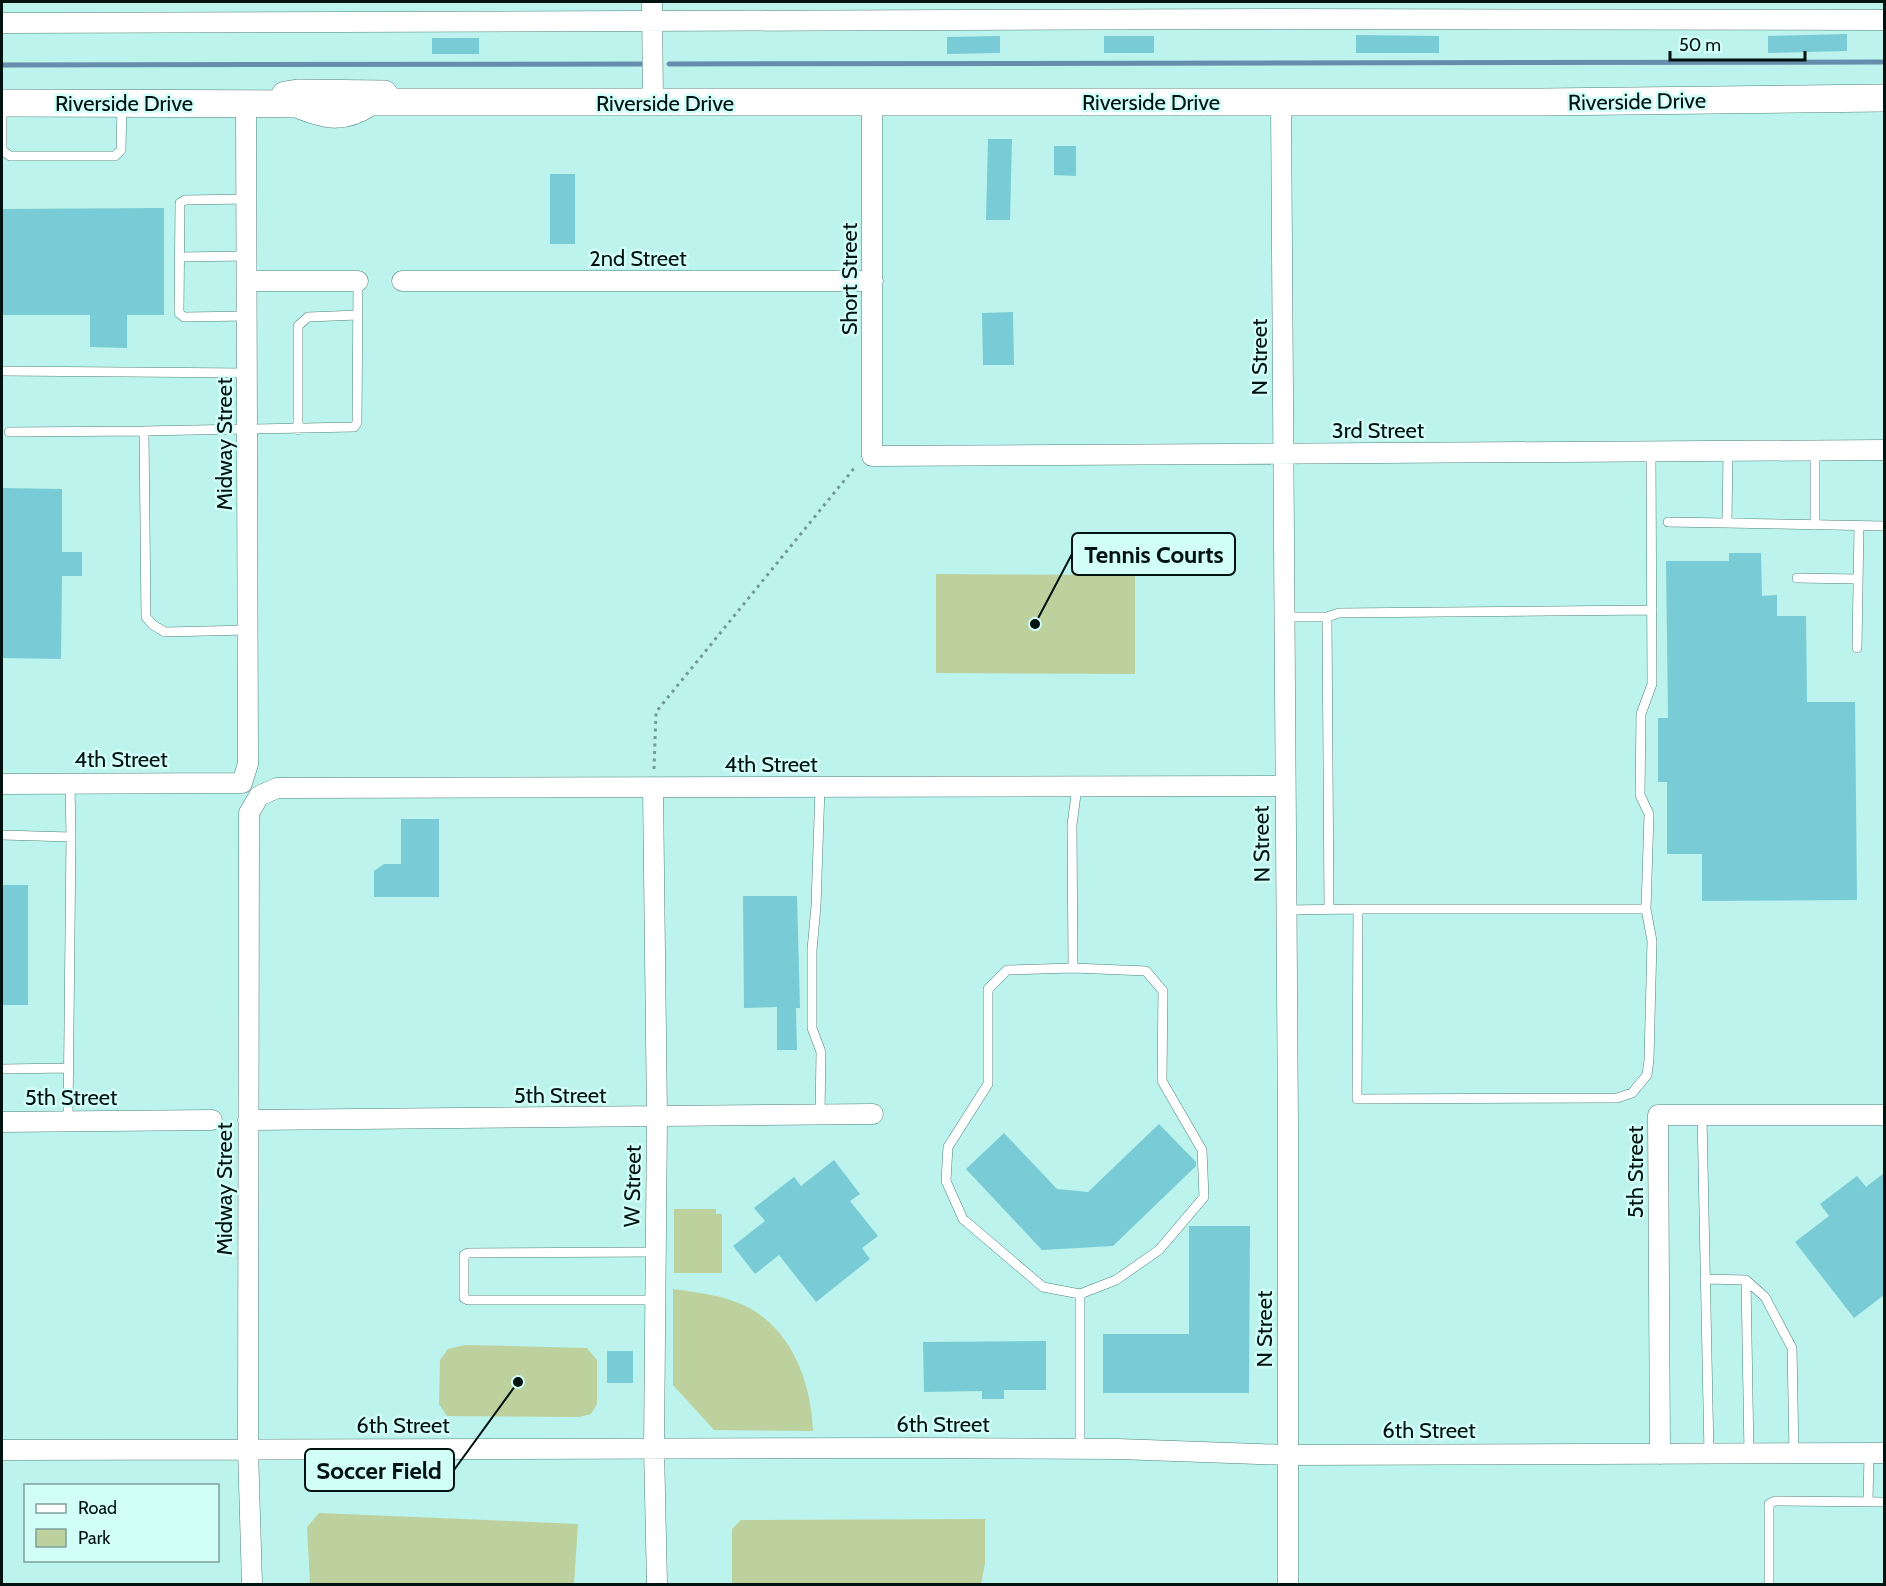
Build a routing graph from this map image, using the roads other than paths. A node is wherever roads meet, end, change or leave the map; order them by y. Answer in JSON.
{"nodes":[{"id":1,"x":652,"y":2,"type":"edge"},
{"id":2,"x":1283,"y":10,"type":"edge"},
{"id":3,"x":1884,"y":20,"type":"edge"},
{"id":4,"x":652,"y":21,"type":"junction"},
{"id":5,"x":2,"y":23,"type":"edge"},
{"id":6,"x":1884,"y":98,"type":"edge"},
{"id":7,"x":1281,"y":102,"type":"junction"},
{"id":8,"x":2,"y":103,"type":"edge"},
{"id":9,"x":122,"y":103,"type":"junction"},
{"id":10,"x":246,"y":103,"type":"junction"},
{"id":11,"x":653,"y":103,"type":"junction"},
{"id":12,"x":872,"y":103,"type":"junction"},
{"id":13,"x":246,"y":199,"type":"junction"},
{"id":14,"x":247,"y":256,"type":"junction"},
{"id":15,"x":179,"y":257,"type":"junction"},
{"id":16,"x":247,"y":281,"type":"junction"},
{"id":17,"x":358,"y":281,"type":"joint"},
{"id":18,"x":402,"y":281,"type":"dead end"},
{"id":19,"x":873,"y":281,"type":"junction"},
{"id":20,"x":357,"y":315,"type":"junction"},
{"id":21,"x":247,"y":316,"type":"junction"},
{"id":22,"x":2,"y":371,"type":"edge"},
{"id":23,"x":248,"y":373,"type":"junction"},
{"id":24,"x":248,"y":430,"type":"junction"},
{"id":25,"x":298,"y":430,"type":"junction"},
{"id":26,"x":144,"y":431,"type":"junction"},
{"id":27,"x":9,"y":432,"type":"dead end"},
{"id":28,"x":1884,"y":450,"type":"edge"},
{"id":29,"x":1815,"y":451,"type":"junction"},
{"id":30,"x":1651,"y":452,"type":"junction"},
{"id":31,"x":1728,"y":452,"type":"junction"},
{"id":32,"x":1284,"y":455,"type":"junction"},
{"id":33,"x":872,"y":456,"type":"joint"},
{"id":34,"x":1668,"y":522,"type":"dead end"},
{"id":35,"x":1727,"y":523,"type":"junction"},
{"id":36,"x":1815,"y":525,"type":"junction"},
{"id":37,"x":1859,"y":526,"type":"junction"},
{"id":38,"x":1884,"y":526,"type":"edge"},
{"id":39,"x":1797,"y":578,"type":"dead end"},
{"id":40,"x":1858,"y":579,"type":"junction"},
{"id":41,"x":1652,"y":610,"type":"junction"},
{"id":42,"x":1284,"y":617,"type":"junction"},
{"id":43,"x":1327,"y":617,"type":"junction"},
{"id":44,"x":248,"y":630,"type":"junction"},
{"id":45,"x":1857,"y":648,"type":"dead end"},
{"id":46,"x":242,"y":783,"type":"joint"},
{"id":47,"x":2,"y":784,"type":"edge"},
{"id":48,"x":70,"y":784,"type":"junction"},
{"id":49,"x":1284,"y":786,"type":"junction"},
{"id":50,"x":1077,"y":787,"type":"junction"},
{"id":51,"x":820,"y":788,"type":"junction"},
{"id":52,"x":652,"y":789,"type":"junction"},
{"id":53,"x":260,"y":795,"type":"joint"},
{"id":54,"x":2,"y":835,"type":"edge"},
{"id":55,"x":71,"y":837,"type":"junction"},
{"id":56,"x":1329,"y":909,"type":"junction"},
{"id":57,"x":1358,"y":909,"type":"junction"},
{"id":58,"x":1646,"y":909,"type":"junction"},
{"id":59,"x":1285,"y":910,"type":"junction"},
{"id":60,"x":1073,"y":968,"type":"junction"},
{"id":61,"x":68,"y":1068,"type":"junction"},
{"id":62,"x":2,"y":1069,"type":"edge"},
{"id":63,"x":873,"y":1114,"type":"dead end"},
{"id":64,"x":820,"y":1115,"type":"junction"},
{"id":65,"x":1702,"y":1115,"type":"junction"},
{"id":66,"x":1884,"y":1115,"type":"edge"},
{"id":67,"x":657,"y":1118,"type":"junction"},
{"id":68,"x":212,"y":1120,"type":"dead end"},
{"id":69,"x":248,"y":1120,"type":"junction"},
{"id":70,"x":68,"y":1121,"type":"junction"},
{"id":71,"x":2,"y":1122,"type":"edge"},
{"id":72,"x":656,"y":1252,"type":"junction"},
{"id":73,"x":1705,"y":1279,"type":"junction"},
{"id":74,"x":1746,"y":1280,"type":"junction"},
{"id":75,"x":1080,"y":1294,"type":"junction"},
{"id":76,"x":655,"y":1300,"type":"junction"},
{"id":77,"x":654,"y":1448,"type":"junction"},
{"id":78,"x":248,"y":1449,"type":"junction"},
{"id":79,"x":1080,"y":1449,"type":"junction"},
{"id":80,"x":2,"y":1450,"type":"edge"},
{"id":81,"x":1880,"y":1451,"type":"edge"},
{"id":82,"x":1660,"y":1454,"type":"junction"},
{"id":83,"x":1709,"y":1454,"type":"junction"},
{"id":84,"x":1749,"y":1454,"type":"junction"},
{"id":85,"x":1794,"y":1454,"type":"junction"},
{"id":86,"x":1287,"y":1455,"type":"junction"},
{"id":87,"x":1868,"y":1502,"type":"junction"},
{"id":88,"x":1884,"y":1502,"type":"edge"},
{"id":89,"x":252,"y":1584,"type":"edge"},
{"id":90,"x":657,"y":1584,"type":"edge"},
{"id":91,"x":1288,"y":1584,"type":"edge"},
{"id":92,"x":1769,"y":1584,"type":"edge"}],
"edges":[{"from":1,"to":4,"type":"street"},
{"from":2,"to":3,"type":"street"},
{"from":2,"to":4,"type":"street"},
{"from":4,"to":5,"type":"street"},
{"from":4,"to":11,"type":"street"},
{"from":6,"to":7,"type":"street","name":"Riverside Drive"},
{"from":7,"to":12,"type":"street","name":"Riverside Drive"},
{"from":7,"to":32,"type":"street","name":"N Street"},
{"from":8,"to":9,"type":"street","name":"Riverside Drive"},
{"from":8,"to":9,"type":"lane"},
{"from":9,"to":10,"type":"street","name":"Riverside Drive"},
{"from":10,"to":11,"type":"street","name":"Riverside Drive"},
{"from":10,"to":13,"type":"street","name":"Midway Street"},
{"from":11,"to":12,"type":"street","name":"Riverside Drive"},
{"from":12,"to":19,"type":"street","name":"Short Street"},
{"from":13,"to":14,"type":"street","name":"Midway Street"},
{"from":13,"to":15,"type":"lane"},
{"from":14,"to":15,"type":"lane"},
{"from":14,"to":16,"type":"street","name":"Midway Street"},
{"from":15,"to":21,"type":"lane"},
{"from":16,"to":17,"type":"street"},
{"from":16,"to":21,"type":"street","name":"Midway Street"},
{"from":17,"to":20,"type":"lane"},
{"from":18,"to":19,"type":"street","name":"2nd Street"},
{"from":19,"to":33,"type":"street","name":"Short Street"},
{"from":20,"to":25,"type":"lane"},
{"from":20,"to":25,"type":"lane"},
{"from":21,"to":23,"type":"street","name":"Midway Street"},
{"from":22,"to":23,"type":"lane"},
{"from":23,"to":24,"type":"street","name":"Midway Street"},
{"from":24,"to":25,"type":"lane"},
{"from":24,"to":26,"type":"lane"},
{"from":24,"to":44,"type":"street","name":"Midway Street"},
{"from":26,"to":27,"type":"lane"},
{"from":26,"to":44,"type":"lane"},
{"from":28,"to":29,"type":"street","name":"3rd Street"},
{"from":29,"to":31,"type":"street","name":"3rd Street"},
{"from":29,"to":36,"type":"lane"},
{"from":30,"to":31,"type":"street","name":"3rd Street"},
{"from":30,"to":32,"type":"street","name":"3rd Street"},
{"from":30,"to":41,"type":"lane"},
{"from":31,"to":35,"type":"lane"},
{"from":32,"to":33,"type":"street","name":"3rd Street"},
{"from":32,"to":42,"type":"street","name":"N Street"},
{"from":34,"to":35,"type":"lane"},
{"from":35,"to":36,"type":"lane"},
{"from":36,"to":37,"type":"lane"},
{"from":37,"to":38,"type":"lane"},
{"from":37,"to":40,"type":"lane"},
{"from":39,"to":40,"type":"lane"},
{"from":40,"to":45,"type":"lane"},
{"from":41,"to":43,"type":"lane"},
{"from":41,"to":58,"type":"lane"},
{"from":42,"to":43,"type":"lane"},
{"from":42,"to":49,"type":"street","name":"N Street"},
{"from":43,"to":56,"type":"lane"},
{"from":44,"to":46,"type":"street","name":"Midway Street"},
{"from":46,"to":48,"type":"street","name":"4th Street"},
{"from":47,"to":48,"type":"street","name":"4th Street"},
{"from":48,"to":55,"type":"lane"},
{"from":49,"to":50,"type":"street","name":"4th Street"},
{"from":49,"to":59,"type":"street","name":"N Street"},
{"from":50,"to":51,"type":"street","name":"4th Street"},
{"from":50,"to":60,"type":"lane"},
{"from":51,"to":52,"type":"street","name":"4th Street"},
{"from":51,"to":64,"type":"lane"},
{"from":52,"to":53,"type":"street","name":"4th Street"},
{"from":52,"to":67,"type":"street","name":"W Street"},
{"from":53,"to":69,"type":"street","name":"Midway Street"},
{"from":54,"to":55,"type":"lane"},
{"from":55,"to":61,"type":"lane"},
{"from":56,"to":57,"type":"lane"},
{"from":56,"to":59,"type":"lane"},
{"from":57,"to":58,"type":"lane"},
{"from":57,"to":58,"type":"lane"},
{"from":59,"to":86,"type":"street","name":"N Street"},
{"from":60,"to":75,"type":"lane"},
{"from":60,"to":75,"type":"lane"},
{"from":61,"to":62,"type":"lane"},
{"from":61,"to":70,"type":"lane"},
{"from":63,"to":64,"type":"street","name":"5th Street"},
{"from":64,"to":67,"type":"street","name":"5th Street"},
{"from":65,"to":66,"type":"street","name":"5th Street"},
{"from":65,"to":73,"type":"lane"},
{"from":65,"to":82,"type":"street","name":"5th Street"},
{"from":67,"to":69,"type":"street","name":"5th Street"},
{"from":67,"to":72,"type":"street","name":"W Street"},
{"from":68,"to":70,"type":"street","name":"5th Street"},
{"from":69,"to":78,"type":"street","name":"Midway Street"},
{"from":70,"to":71,"type":"street","name":"5th Street"},
{"from":72,"to":76,"type":"street","name":"W Street"},
{"from":72,"to":76,"type":"lane"},
{"from":73,"to":74,"type":"lane"},
{"from":73,"to":83,"type":"lane"},
{"from":74,"to":84,"type":"lane"},
{"from":74,"to":85,"type":"lane"},
{"from":75,"to":79,"type":"lane"},
{"from":76,"to":77,"type":"street","name":"W Street"},
{"from":77,"to":78,"type":"street","name":"6th Street"},
{"from":77,"to":79,"type":"street","name":"6th Street"},
{"from":77,"to":90,"type":"street","name":"W Street"},
{"from":78,"to":80,"type":"street","name":"6th Street"},
{"from":78,"to":89,"type":"street","name":"Midway Street"},
{"from":79,"to":86,"type":"street","name":"6th Street"},
{"from":81,"to":85,"type":"street","name":"6th Street"},
{"from":81,"to":87,"type":"lane"},
{"from":82,"to":83,"type":"street","name":"6th Street"},
{"from":82,"to":86,"type":"street","name":"6th Street"},
{"from":83,"to":84,"type":"street","name":"6th Street"},
{"from":84,"to":85,"type":"street","name":"6th Street"},
{"from":86,"to":91,"type":"street","name":"N Street"},
{"from":87,"to":88,"type":"lane"},
{"from":87,"to":92,"type":"lane"}]}
